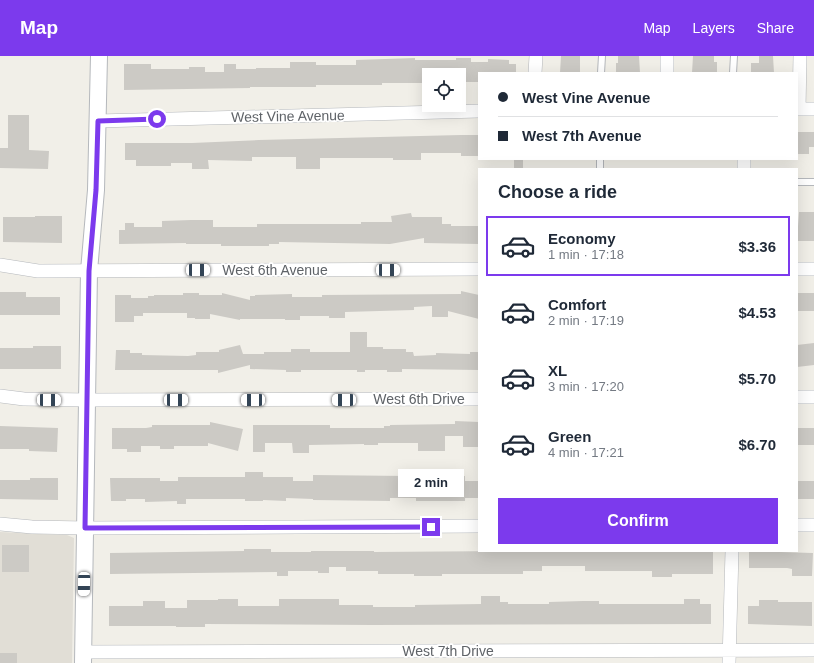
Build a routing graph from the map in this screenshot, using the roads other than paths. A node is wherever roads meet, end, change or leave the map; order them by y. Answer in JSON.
{"nodes":[{"id":1,"x":99,"y":56,"type":"edge"},
{"id":2,"x":536,"y":56,"type":"edge"},
{"id":3,"x":602,"y":56,"type":"edge"},
{"id":4,"x":667,"y":56,"type":"edge"},
{"id":5,"x":734,"y":56,"type":"edge"},
{"id":6,"x":800,"y":56,"type":"edge"},
{"id":7,"x":536,"y":72,"type":"edge"},
{"id":8,"x":601,"y":72,"type":"edge"},
{"id":9,"x":667,"y":72,"type":"edge"},
{"id":10,"x":733,"y":72,"type":"edge"},
{"id":11,"x":798,"y":109,"type":"edge"},
{"id":12,"x":814,"y":109,"type":"edge"},
{"id":13,"x":478,"y":111,"type":"edge"},
{"id":14,"x":98,"y":121,"type":"junction"},
{"id":15,"x":798,"y":182,"type":"edge"},
{"id":16,"x":814,"y":182,"type":"edge"},
{"id":17,"x":0,"y":265,"type":"edge"},
{"id":18,"x":478,"y":269,"type":"edge"},
{"id":19,"x":798,"y":269,"type":"edge"},
{"id":20,"x":814,"y":269,"type":"edge"},
{"id":21,"x":89,"y":271,"type":"junction"},
{"id":22,"x":0,"y":396,"type":"edge"},
{"id":23,"x":798,"y":397,"type":"edge"},
{"id":24,"x":814,"y":397,"type":"edge"},
{"id":25,"x":478,"y":399,"type":"edge"},
{"id":26,"x":88,"y":400,"type":"junction"},
{"id":27,"x":0,"y":524,"type":"edge"},
{"id":28,"x":798,"y":525,"type":"edge"},
{"id":29,"x":814,"y":525,"type":"edge"},
{"id":30,"x":478,"y":526,"type":"edge"},
{"id":31,"x":85,"y":528,"type":"junction"},
{"id":32,"x":732,"y":552,"type":"edge"},
{"id":33,"x":814,"y":650,"type":"edge"},
{"id":34,"x":83,"y":657,"type":"edge"},
{"id":35,"x":729,"y":657,"type":"edge"}],
"edges":[{"from":1,"to":14,"type":"street"},
{"from":2,"to":7,"type":"street"},
{"from":3,"to":8,"type":"lane"},
{"from":4,"to":9,"type":"street"},
{"from":5,"to":10,"type":"lane"},
{"from":6,"to":11,"type":"street"},
{"from":11,"to":12,"type":"street"},
{"from":13,"to":14,"type":"street","name":"West Vine Avenue"},
{"from":14,"to":21,"type":"street"},
{"from":15,"to":16,"type":"lane"},
{"from":17,"to":21,"type":"street","name":"West 6th Avenue"},
{"from":18,"to":21,"type":"street","name":"West 6th Avenue"},
{"from":19,"to":20,"type":"street"},
{"from":21,"to":26,"type":"street"},
{"from":22,"to":26,"type":"street","name":"West 6th Drive"},
{"from":23,"to":24,"type":"street"},
{"from":25,"to":26,"type":"street","name":"West 6th Drive"},
{"from":26,"to":31,"type":"street"},
{"from":27,"to":31,"type":"street"},
{"from":28,"to":29,"type":"street"},
{"from":30,"to":31,"type":"street"},
{"from":31,"to":34,"type":"street"},
{"from":32,"to":35,"type":"street"},
{"from":33,"to":35,"type":"street","name":"West 7th Drive"},
{"from":34,"to":35,"type":"street","name":"West 7th Drive"}]}
